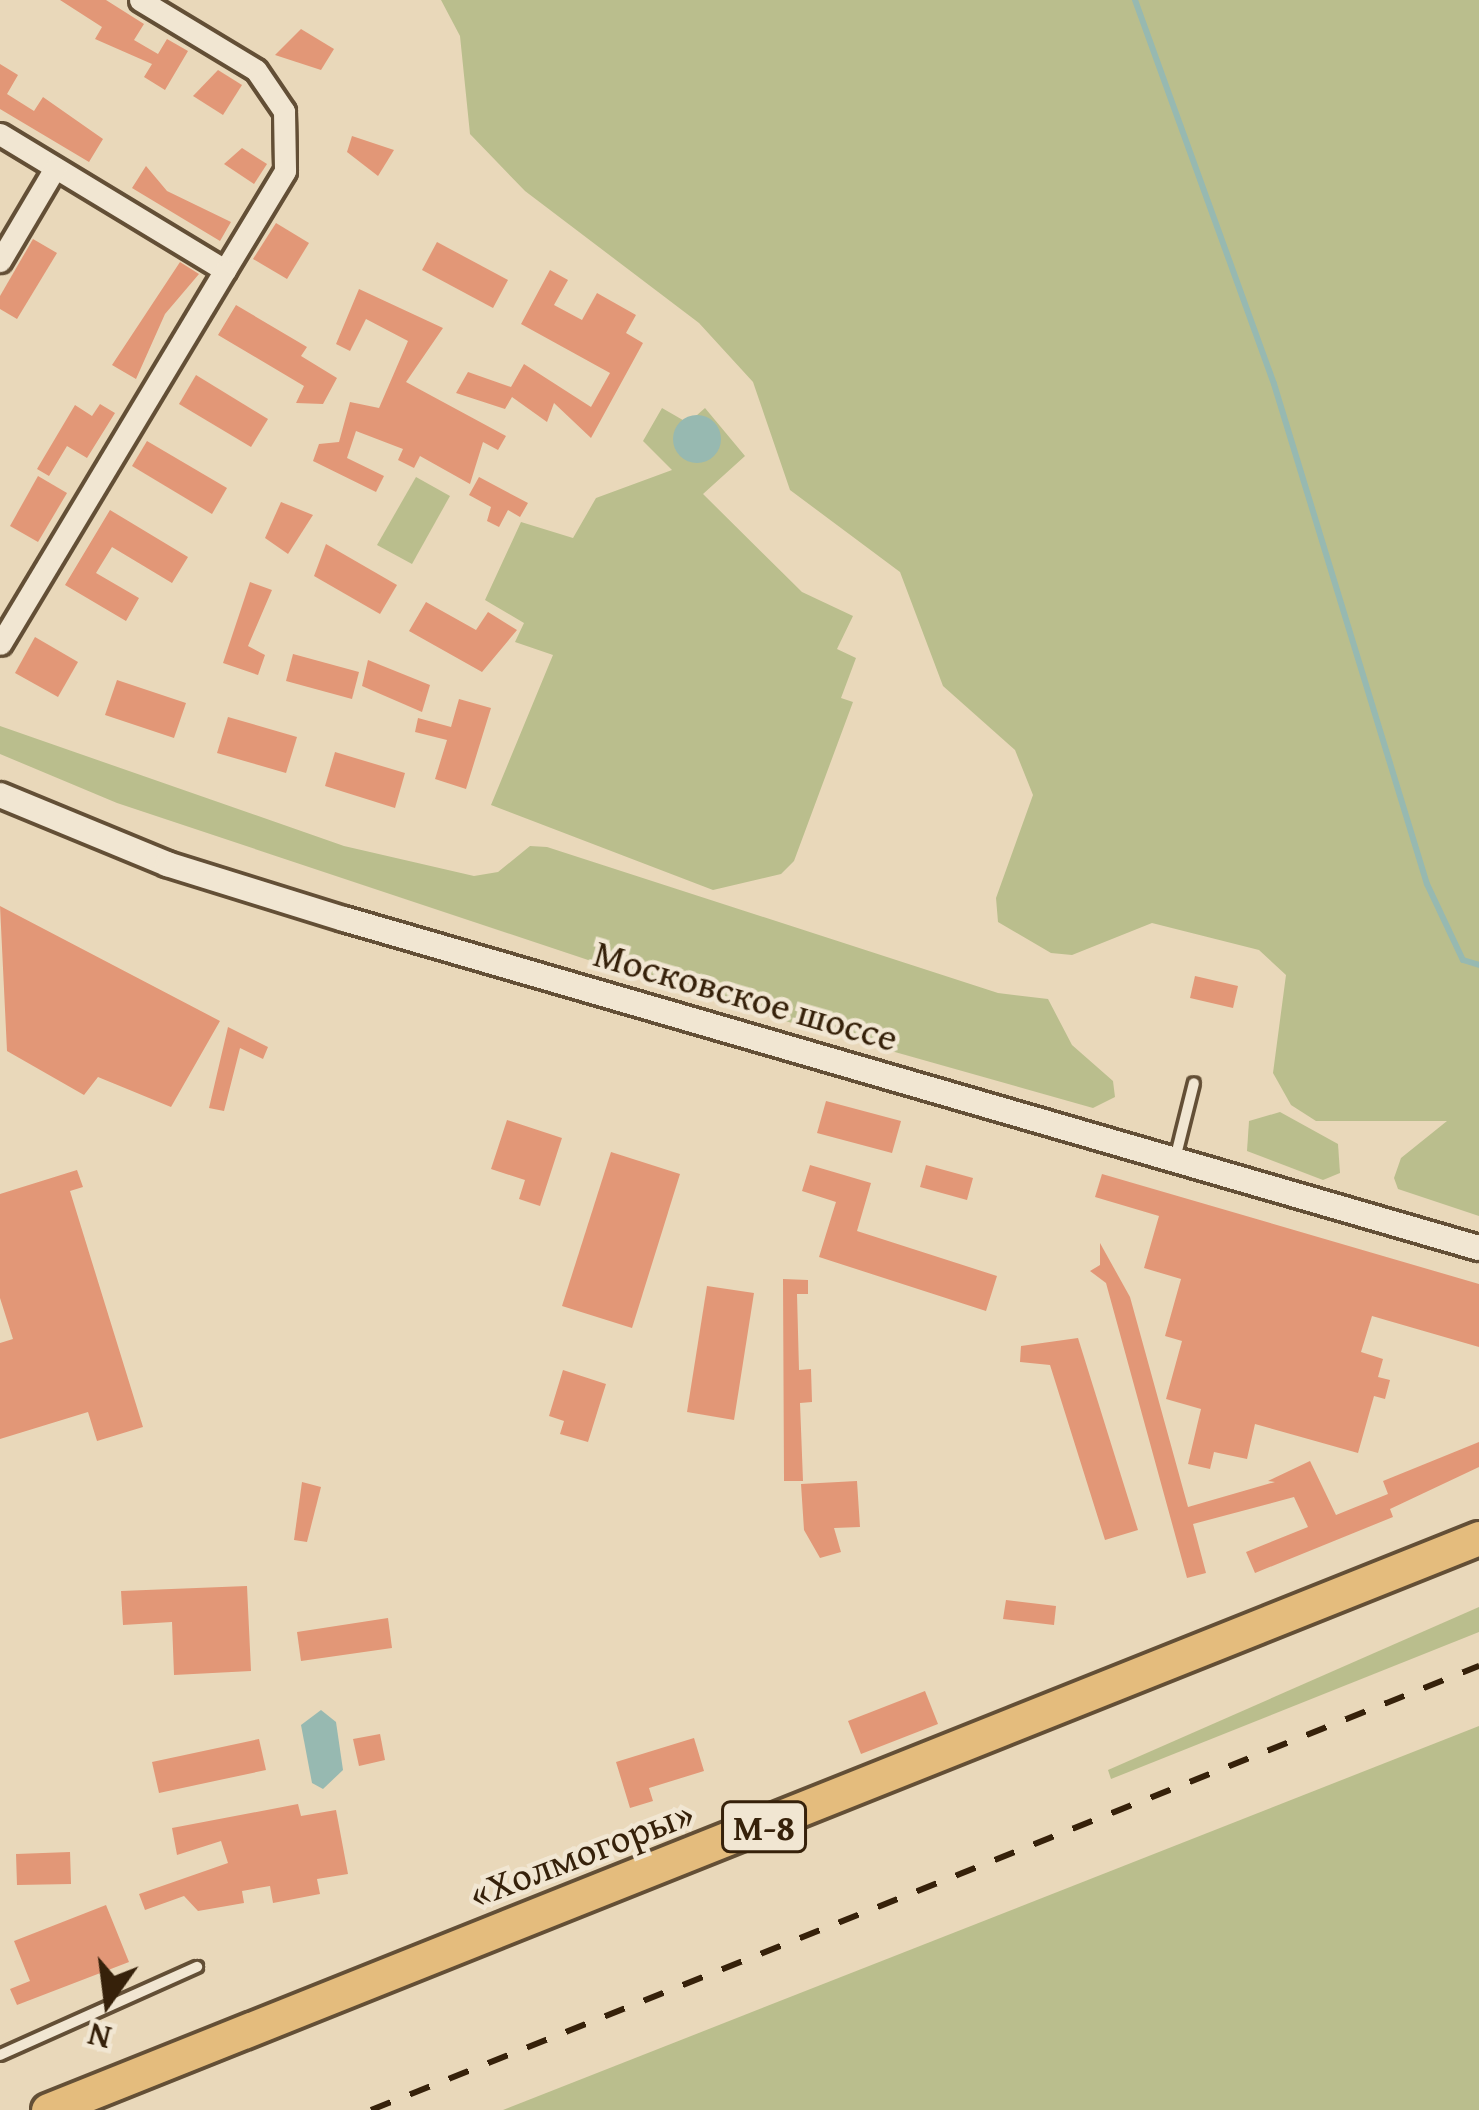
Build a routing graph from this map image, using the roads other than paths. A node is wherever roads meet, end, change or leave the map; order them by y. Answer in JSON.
{"nodes":[{"id":1,"x":140,"y":0,"type":"edge"},
{"id":2,"x":0,"y":134,"type":"edge"},
{"id":3,"x":55,"y":168,"type":"junction"},
{"id":4,"x":0,"y":260,"type":"edge"},
{"id":5,"x":225,"y":270,"type":"junction"},
{"id":6,"x":0,"y":644,"type":"edge"},
{"id":7,"x":0,"y":795,"type":"edge"},
{"id":8,"x":1194,"y":1083,"type":"dead end"},
{"id":9,"x":1175,"y":1159,"type":"junction"},
{"id":10,"x":1479,"y":1248,"type":"edge"},
{"id":11,"x":1479,"y":1538,"type":"edge"},
{"id":12,"x":196,"y":1966,"type":"dead end"},
{"id":13,"x":1,"y":2050,"type":"edge"},
{"id":14,"x":48,"y":2110,"type":"edge"}],
"edges":[{"from":1,"to":5,"type":"street"},
{"from":2,"to":3,"type":"street"},
{"from":3,"to":4,"type":"street"},
{"from":3,"to":5,"type":"street"},
{"from":5,"to":6,"type":"street"},
{"from":7,"to":9,"type":"street","name":"Московское шоссе"},
{"from":8,"to":9,"type":"lane"},
{"from":9,"to":10,"type":"street","name":"Московское шоссе"},
{"from":11,"to":14,"type":"highway","name":"«Холмогоры»","number":"М-8"},
{"from":12,"to":13,"type":"lane"}]}
